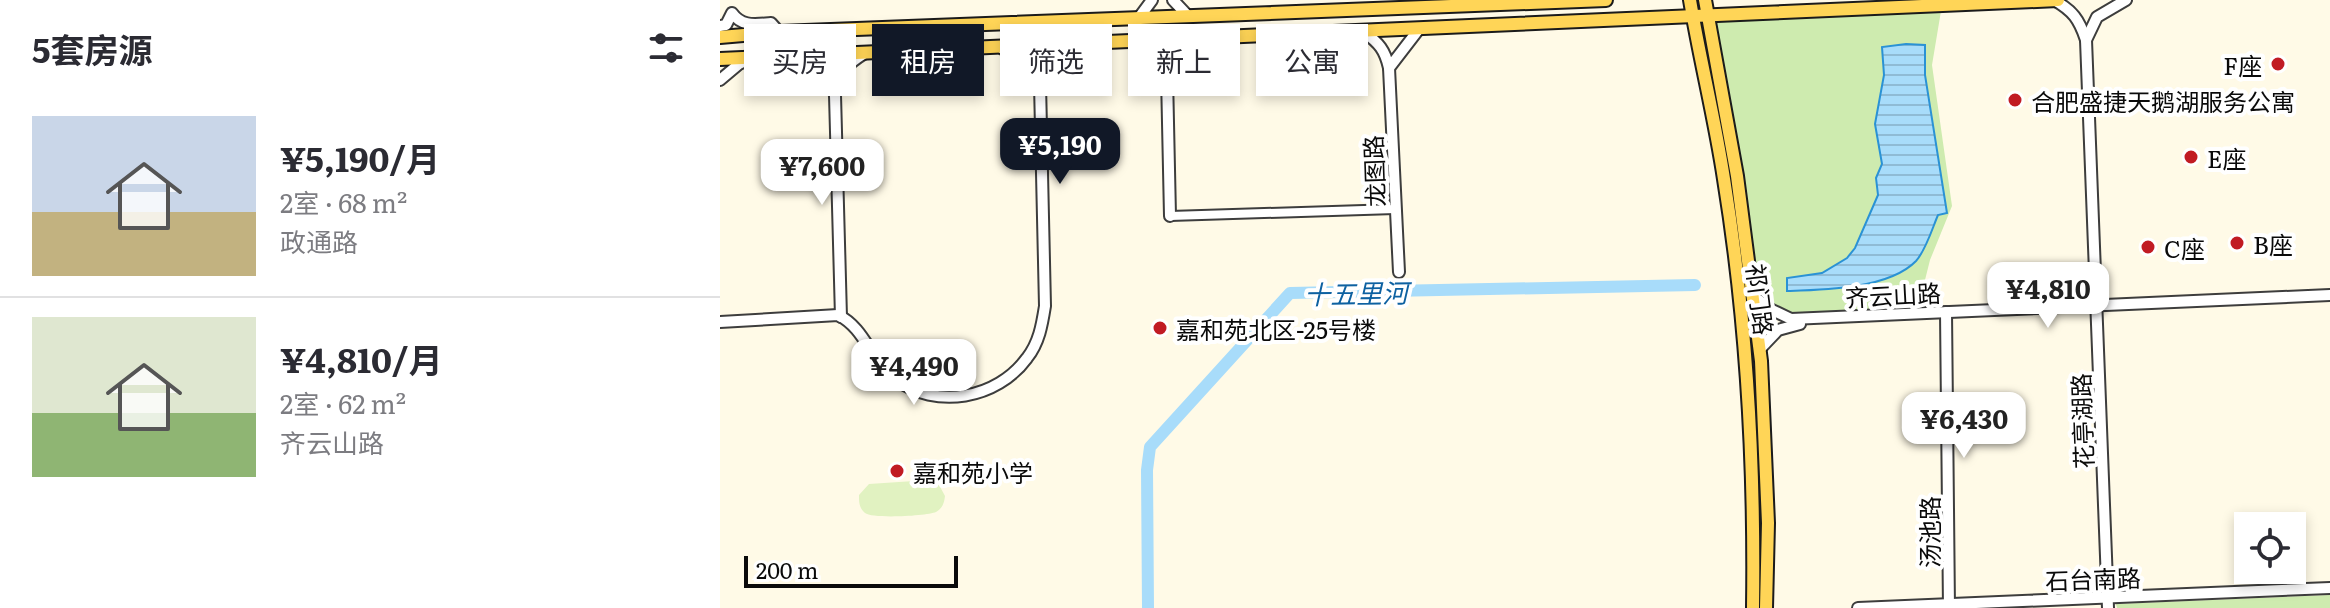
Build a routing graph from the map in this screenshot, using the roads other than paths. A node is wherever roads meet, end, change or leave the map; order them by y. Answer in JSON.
{"nodes":[{"id":1,"x":731,"y":0,"type":"edge"},
{"id":2,"x":1152,"y":0,"type":"edge"},
{"id":3,"x":1173,"y":0,"type":"edge"},
{"id":4,"x":1414,"y":0,"type":"edge"},
{"id":5,"x":1606,"y":0,"type":"edge"},
{"id":6,"x":1690,"y":0,"type":"edge"},
{"id":7,"x":1705,"y":0,"type":"edge"},
{"id":8,"x":2056,"y":0,"type":"edge"},
{"id":9,"x":2126,"y":0,"type":"edge"},
{"id":10,"x":1364,"y":5,"type":"edge"},
{"id":11,"x":1426,"y":8,"type":"junction"},
{"id":12,"x":732,"y":13,"type":"junction"},
{"id":13,"x":1709,"y":15,"type":"junction"},
{"id":14,"x":1188,"y":16,"type":"junction"},
{"id":15,"x":1692,"y":16,"type":"junction"},
{"id":16,"x":1138,"y":19,"type":"junction"},
{"id":17,"x":746,"y":24,"type":"edge"},
{"id":18,"x":746,"y":24,"type":"edge"},
{"id":19,"x":772,"y":24,"type":"edge"},
{"id":20,"x":720,"y":26,"type":"edge"},
{"id":21,"x":856,"y":29,"type":"edge"},
{"id":22,"x":1419,"y":29,"type":"junction"},
{"id":23,"x":1368,"y":32,"type":"edge"},
{"id":24,"x":744,"y":35,"type":"edge"},
{"id":25,"x":1368,"y":35,"type":"edge"},
{"id":26,"x":1256,"y":36,"type":"edge"},
{"id":27,"x":720,"y":37,"type":"edge"},
{"id":28,"x":2086,"y":40,"type":"junction"},
{"id":29,"x":1112,"y":42,"type":"edge"},
{"id":30,"x":999,"y":46,"type":"edge"},
{"id":31,"x":856,"y":53,"type":"edge"},
{"id":32,"x":865,"y":53,"type":"junction"},
{"id":33,"x":744,"y":58,"type":"edge"},
{"id":34,"x":856,"y":58,"type":"edge"},
{"id":35,"x":720,"y":59,"type":"edge"},
{"id":36,"x":744,"y":62,"type":"edge"},
{"id":37,"x":1389,"y":68,"type":"junction"},
{"id":38,"x":720,"y":80,"type":"edge"},
{"id":39,"x":835,"y":96,"type":"edge"},
{"id":40,"x":1040,"y":96,"type":"edge"},
{"id":41,"x":1167,"y":96,"type":"edge"},
{"id":42,"x":1395,"y":209,"type":"junction"},
{"id":43,"x":1170,"y":216,"type":"joint"},
{"id":44,"x":1399,"y":272,"type":"dead end"},
{"id":45,"x":1752,"y":295,"type":"junction"},
{"id":46,"x":2330,"y":298,"type":"edge"},
{"id":47,"x":2096,"y":308,"type":"junction"},
{"id":48,"x":1944,"y":315,"type":"junction"},
{"id":49,"x":841,"y":317,"type":"junction"},
{"id":50,"x":720,"y":322,"type":"edge"},
{"id":51,"x":1759,"y":350,"type":"junction"},
{"id":52,"x":2330,"y":588,"type":"edge"},
{"id":53,"x":2330,"y":595,"type":"edge"},
{"id":54,"x":2108,"y":603,"type":"edge"},
{"id":55,"x":1946,"y":606,"type":"edge"},
{"id":56,"x":1753,"y":608,"type":"edge"},
{"id":57,"x":1766,"y":608,"type":"edge"},
{"id":58,"x":1858,"y":608,"type":"edge"},
{"id":59,"x":2010,"y":608,"type":"edge"}],
"edges":[{"from":1,"to":12,"type":"street"},
{"from":2,"to":16,"type":"street"},
{"from":3,"to":14,"type":"street"},
{"from":4,"to":11,"type":"street"},
{"from":5,"to":11,"type":"main road"},
{"from":6,"to":15,"type":"main road","name":"祁门路"},
{"from":7,"to":13,"type":"main road","name":"祁门路"},
{"from":8,"to":13,"type":"main road"},
{"from":8,"to":28,"type":"street","name":"花亭湖路"},
{"from":9,"to":28,"type":"street"},
{"from":10,"to":11,"type":"main road"},
{"from":10,"to":14,"type":"main road"},
{"from":12,"to":18,"type":"street"},
{"from":12,"to":20,"type":"street"},
{"from":13,"to":15,"type":"main road"},
{"from":13,"to":45,"type":"main road","name":"祁门路"},
{"from":14,"to":16,"type":"main road"},
{"from":15,"to":22,"type":"main road"},
{"from":15,"to":56,"type":"main road","name":"祁门路"},
{"from":16,"to":21,"type":"main road"},
{"from":17,"to":19,"type":"street"},
{"from":22,"to":23,"type":"main road"},
{"from":22,"to":37,"type":"street"},
{"from":24,"to":27,"type":"main road"},
{"from":25,"to":37,"type":"street"},
{"from":26,"to":29,"type":"main road"},
{"from":28,"to":47,"type":"street","name":"花亭湖路"},
{"from":30,"to":32,"type":"main road"},
{"from":31,"to":32,"type":"main road"},
{"from":32,"to":34,"type":"street"},
{"from":33,"to":35,"type":"main road"},
{"from":36,"to":38,"type":"street"},
{"from":37,"to":42,"type":"street","name":"龙图路"},
{"from":39,"to":49,"type":"street"},
{"from":40,"to":49,"type":"street"},
{"from":41,"to":43,"type":"street"},
{"from":42,"to":43,"type":"street"},
{"from":42,"to":44,"type":"street","name":"龙图路"},
{"from":45,"to":48,"type":"street","name":"齐云山路"},
{"from":45,"to":51,"type":"main road","name":"祁门路"},
{"from":46,"to":47,"type":"street","name":"齐云山路"},
{"from":47,"to":48,"type":"street","name":"齐云山路"},
{"from":47,"to":54,"type":"street","name":"花亭湖路"},
{"from":48,"to":51,"type":"street"},
{"from":48,"to":55,"type":"street","name":"汤池路"},
{"from":49,"to":50,"type":"street"},
{"from":51,"to":57,"type":"main road","name":"祁门路"},
{"from":52,"to":54,"type":"street","name":"石台南路"},
{"from":53,"to":54,"type":"street","name":"石台南路"},
{"from":54,"to":55,"type":"street","name":"石台南路"},
{"from":54,"to":59,"type":"street","name":"石台南路"},
{"from":55,"to":58,"type":"street","name":"石台南路"}]}
